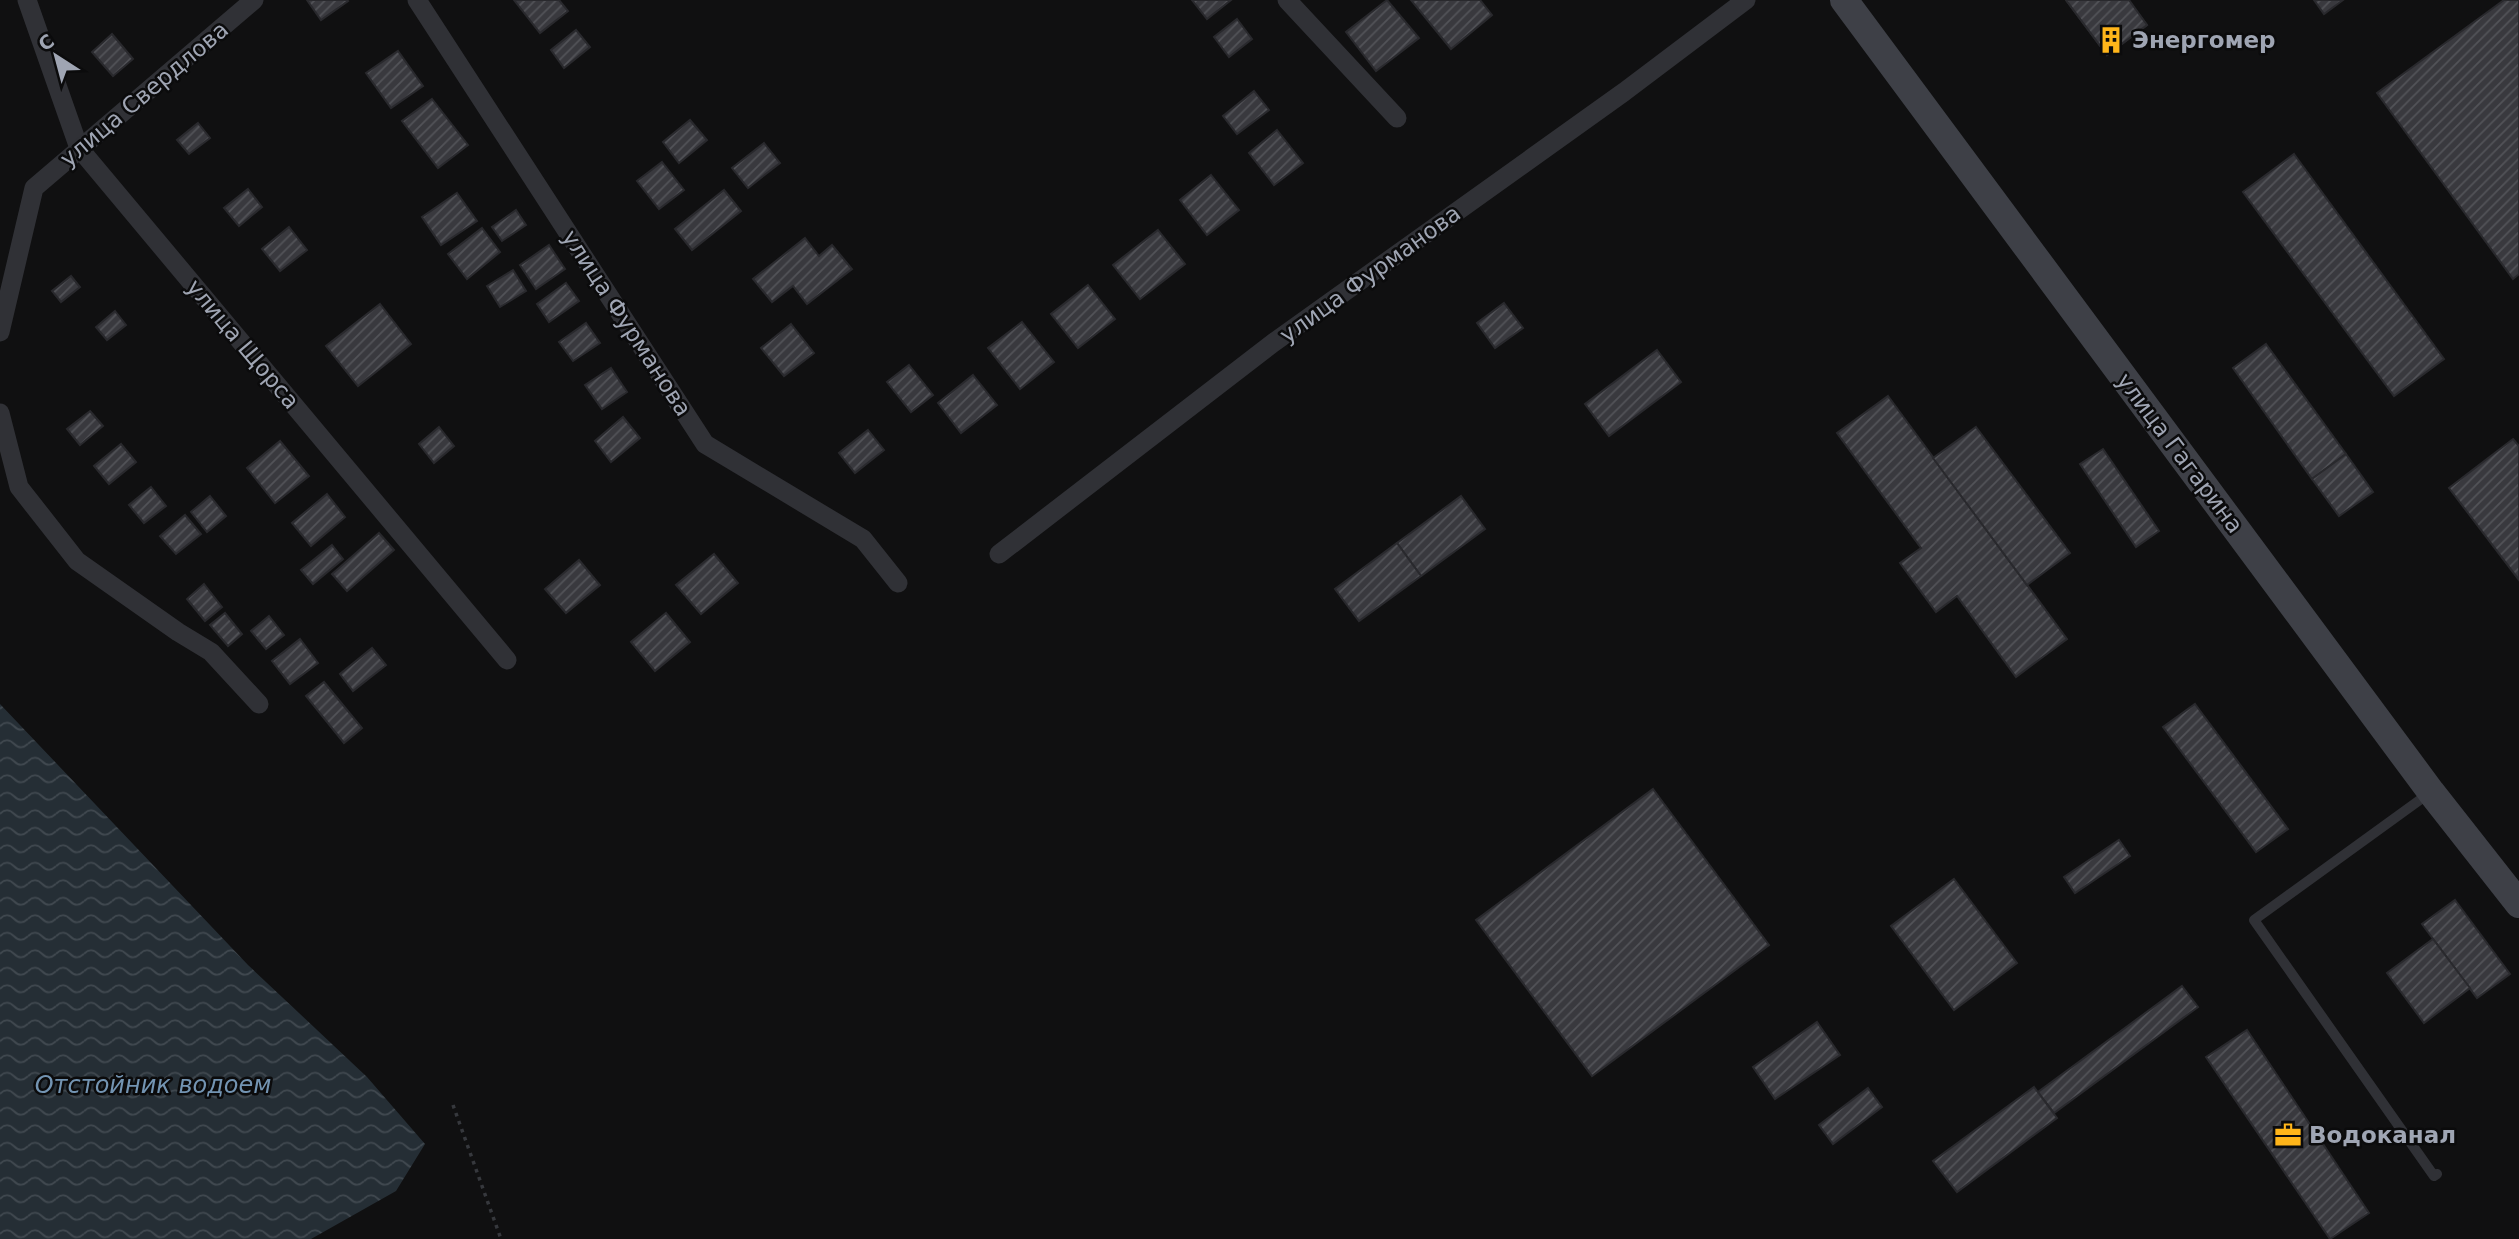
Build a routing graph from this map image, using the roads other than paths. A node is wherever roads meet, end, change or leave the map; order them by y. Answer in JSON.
{"nodes":[{"id":1,"x":27,"y":0,"type":"edge"},
{"id":2,"x":254,"y":0,"type":"edge"},
{"id":3,"x":417,"y":0,"type":"edge"},
{"id":4,"x":1287,"y":0,"type":"edge"},
{"id":5,"x":1746,"y":0,"type":"edge"},
{"id":6,"x":1844,"y":0,"type":"edge"},
{"id":7,"x":1396,"y":118,"type":"dead end"},
{"id":8,"x":79,"y":148,"type":"junction"},
{"id":9,"x":0,"y":331,"type":"edge"},
{"id":10,"x":0,"y":413,"type":"edge"},
{"id":11,"x":999,"y":554,"type":"dead end"},
{"id":12,"x":898,"y":583,"type":"dead end"},
{"id":13,"x":507,"y":660,"type":"dead end"},
{"id":14,"x":258,"y":704,"type":"dead end"},
{"id":15,"x":2431,"y":792,"type":"junction"},
{"id":16,"x":2519,"y":904,"type":"edge"},
{"id":17,"x":2437,"y":1174,"type":"dead end"}],
"edges":[{"from":1,"to":8,"type":"street","name":"улица Щорса"},
{"from":2,"to":8,"type":"street","name":"улица Свердлова"},
{"from":3,"to":12,"type":"street","name":"улица Фурманова"},
{"from":4,"to":7,"type":"street"},
{"from":5,"to":11,"type":"street","name":"улица Фурманова"},
{"from":6,"to":15,"type":"main road","name":"улица Гагарина"},
{"from":8,"to":9,"type":"street","name":"улица Свердлова"},
{"from":8,"to":13,"type":"street","name":"улица Щорса"},
{"from":10,"to":14,"type":"street"},
{"from":15,"to":16,"type":"main road","name":"улица Гагарина"},
{"from":15,"to":17,"type":"lane"}]}
